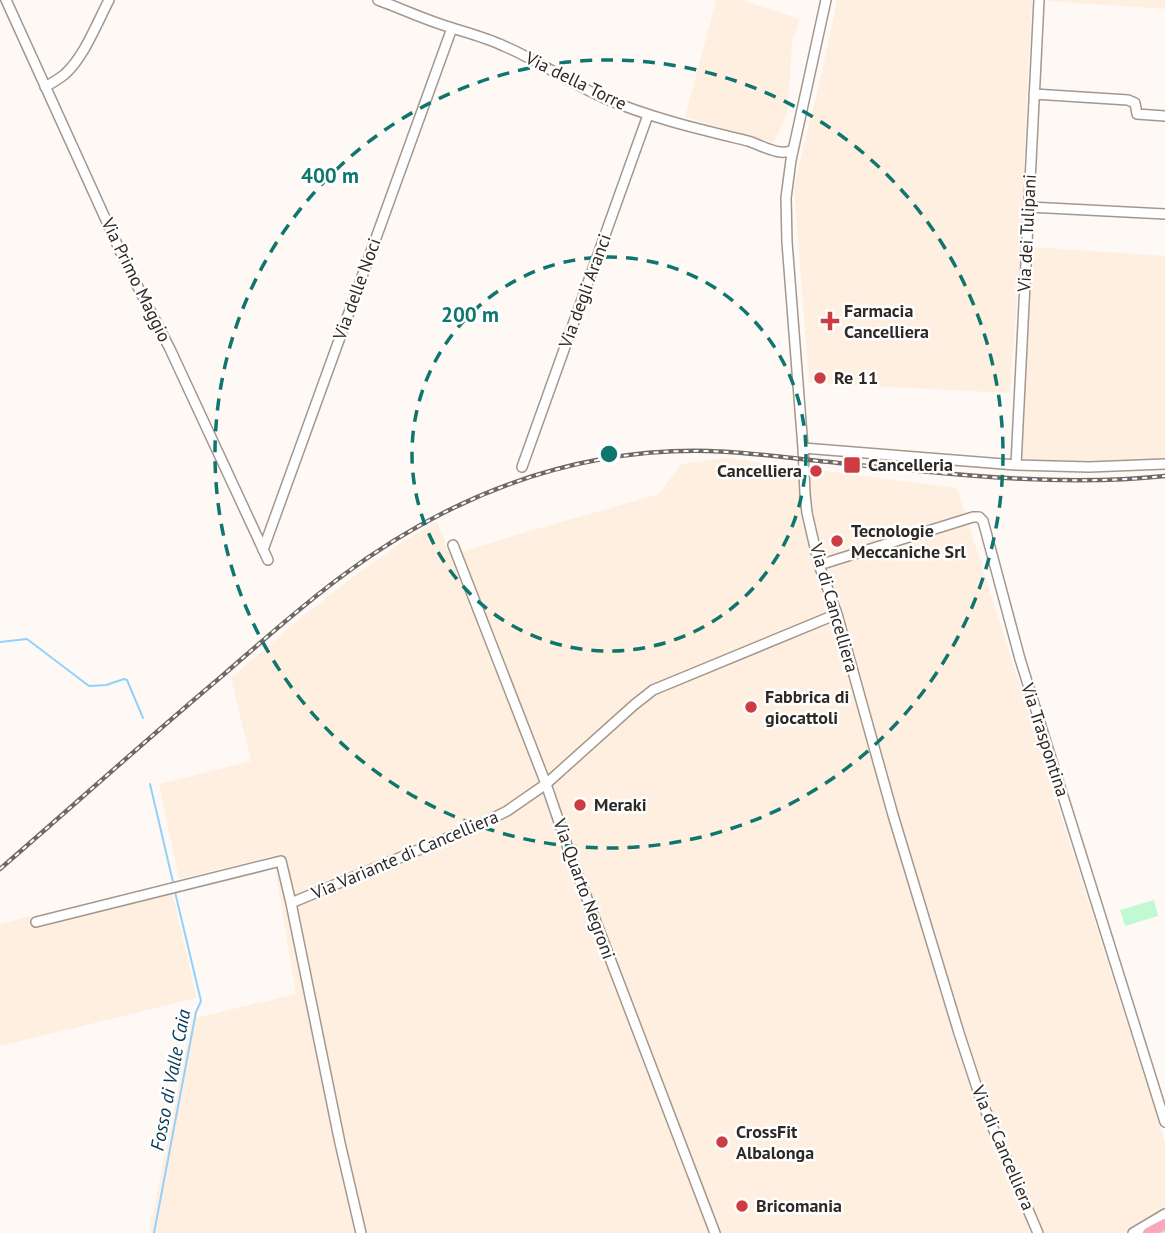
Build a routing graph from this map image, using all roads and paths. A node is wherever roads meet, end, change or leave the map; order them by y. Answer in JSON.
{"nodes":[{"id":1,"x":6,"y":0,"type":"edge"},
{"id":2,"x":109,"y":0,"type":"edge"},
{"id":3,"x":379,"y":0,"type":"edge"},
{"id":4,"x":826,"y":0,"type":"edge"},
{"id":5,"x":1039,"y":0,"type":"edge"},
{"id":6,"x":452,"y":28,"type":"junction"},
{"id":7,"x":45,"y":87,"type":"junction"},
{"id":8,"x":1034,"y":94,"type":"junction"},
{"id":9,"x":648,"y":115,"type":"junction"},
{"id":10,"x":1165,"y":116,"type":"edge"},
{"id":11,"x":793,"y":150,"type":"junction"},
{"id":12,"x":777,"y":152,"type":"junction"},
{"id":13,"x":789,"y":173,"type":"junction"},
{"id":14,"x":1029,"y":207,"type":"junction"},
{"id":15,"x":1165,"y":214,"type":"edge"},
{"id":16,"x":803,"y":448,"type":"junction"},
{"id":17,"x":1165,"y":464,"type":"edge"},
{"id":18,"x":1016,"y":465,"type":"junction"},
{"id":19,"x":522,"y":467,"type":"dead end"},
{"id":20,"x":453,"y":545,"type":"dead end"},
{"id":21,"x":263,"y":550,"type":"junction"},
{"id":22,"x":268,"y":560,"type":"dead end"},
{"id":23,"x":820,"y":565,"type":"junction"},
{"id":24,"x":837,"y":614,"type":"junction"},
{"id":25,"x":546,"y":784,"type":"junction"},
{"id":26,"x":291,"y":903,"type":"junction"},
{"id":27,"x":36,"y":922,"type":"dead end"},
{"id":28,"x":1165,"y":1122,"type":"edge"},
{"id":29,"x":1165,"y":1214,"type":"edge"},
{"id":30,"x":1165,"y":1223,"type":"edge"},
{"id":31,"x":361,"y":1233,"type":"edge"},
{"id":32,"x":715,"y":1233,"type":"edge"},
{"id":33,"x":1038,"y":1233,"type":"edge"},
{"id":34,"x":1133,"y":1233,"type":"edge"},
{"id":35,"x":1148,"y":1233,"type":"edge"}],
"edges":[{"from":1,"to":7,"type":"street","name":"Via Primo Maggio"},
{"from":2,"to":7,"type":"street"},
{"from":3,"to":6,"type":"street","name":"Via della Torre"},
{"from":4,"to":11,"type":"street","name":"Via di Cancelliera"},
{"from":5,"to":8,"type":"street","name":"Via dei Tulipani"},
{"from":6,"to":9,"type":"street","name":"Via della Torre"},
{"from":6,"to":21,"type":"street","name":"Via delle Noci"},
{"from":7,"to":21,"type":"street","name":"Via Primo Maggio"},
{"from":8,"to":10,"type":"street"},
{"from":8,"to":14,"type":"street","name":"Via dei Tulipani"},
{"from":9,"to":12,"type":"street","name":"Via della Torre"},
{"from":9,"to":19,"type":"street","name":"Via degli Aranci"},
{"from":11,"to":12,"type":"street","name":"Via della Torre"},
{"from":11,"to":13,"type":"street","name":"Via di Cancelliera"},
{"from":12,"to":13,"type":"street"},
{"from":13,"to":16,"type":"street","name":"Via di Cancelliera"},
{"from":14,"to":15,"type":"street"},
{"from":14,"to":18,"type":"street","name":"Via dei Tulipani"},
{"from":16,"to":18,"type":"street"},
{"from":16,"to":23,"type":"street","name":"Via di Cancelliera"},
{"from":17,"to":18,"type":"street"},
{"from":20,"to":25,"type":"street","name":"Via Quarto Negroni"},
{"from":21,"to":22,"type":"street","name":"Via Primo Maggio"},
{"from":23,"to":24,"type":"street","name":"Via di Cancelliera"},
{"from":23,"to":28,"type":"street","name":"Via Traspontina"},
{"from":24,"to":25,"type":"street","name":"Via Variante di Cancelliera"},
{"from":24,"to":33,"type":"street","name":"Via di Cancelliera"},
{"from":25,"to":26,"type":"street","name":"Via Variante di Cancelliera"},
{"from":25,"to":32,"type":"street","name":"Via Quarto Negroni"},
{"from":26,"to":27,"type":"street","name":"Via Variante di Cancelliera"},
{"from":26,"to":31,"type":"street","name":"Via Variante di Cancelliera"},
{"from":29,"to":34,"type":"street"},
{"from":30,"to":35,"type":"main road"}]}
